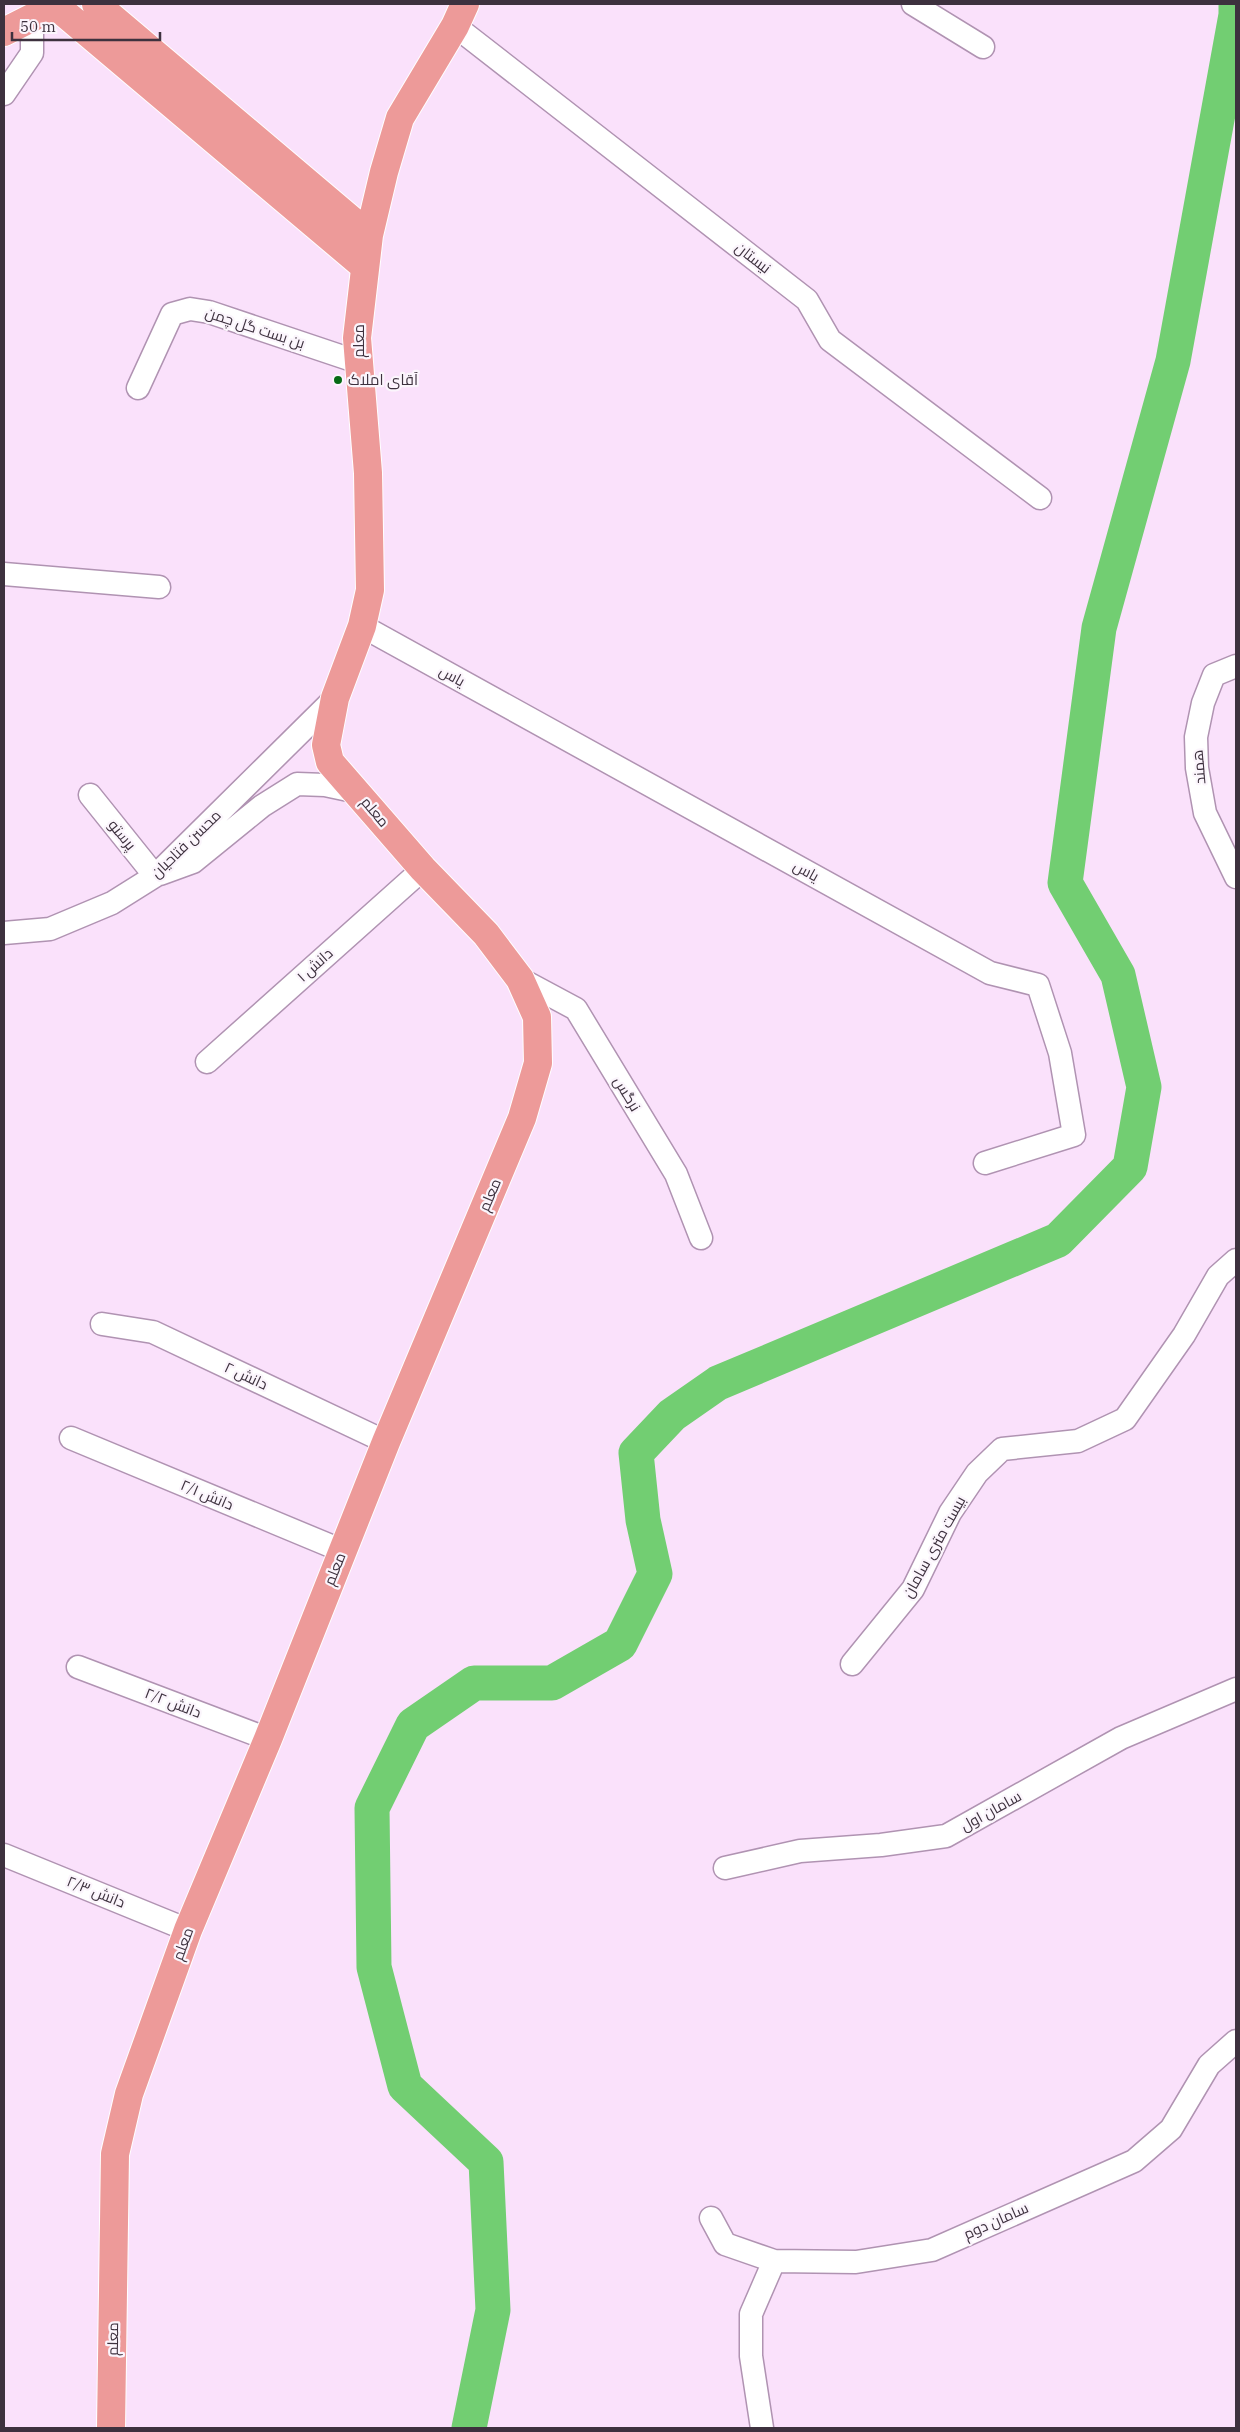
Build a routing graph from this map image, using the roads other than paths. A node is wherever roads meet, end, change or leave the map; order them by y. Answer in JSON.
{"nodes":[{"id":1,"x":96,"y":4,"type":"edge"},
{"id":2,"x":913,"y":4,"type":"edge"},
{"id":3,"x":58,"y":5,"type":"edge"},
{"id":4,"x":460,"y":15,"type":"edge"},
{"id":5,"x":32,"y":18,"type":"junction"},
{"id":6,"x":4,"y":32,"type":"edge"},
{"id":7,"x":983,"y":47,"type":"dead end"},
{"id":8,"x":4,"y":94,"type":"edge"},
{"id":9,"x":369,"y":235,"type":"junction"},
{"id":10,"x":364,"y":266,"type":"junction"},
{"id":11,"x":358,"y":362,"type":"junction"},
{"id":12,"x":138,"y":388,"type":"dead end"},
{"id":13,"x":1040,"y":498,"type":"dead end"},
{"id":14,"x":4,"y":574,"type":"edge"},
{"id":15,"x":159,"y":587,"type":"dead end"},
{"id":16,"x":362,"y":626,"type":"junction"},
{"id":17,"x":1236,"y":666,"type":"edge"},
{"id":18,"x":335,"y":698,"type":"junction"},
{"id":19,"x":358,"y":792,"type":"junction"},
{"id":20,"x":90,"y":795,"type":"dead end"},
{"id":21,"x":423,"y":869,"type":"junction"},
{"id":22,"x":155,"y":876,"type":"junction"},
{"id":23,"x":1236,"y":877,"type":"edge"},
{"id":24,"x":4,"y":933,"type":"edge"},
{"id":25,"x":520,"y":979,"type":"junction"},
{"id":26,"x":207,"y":1062,"type":"dead end"},
{"id":27,"x":985,"y":1162,"type":"dead end"},
{"id":28,"x":701,"y":1238,"type":"dead end"},
{"id":29,"x":1236,"y":1260,"type":"edge"},
{"id":30,"x":102,"y":1324,"type":"dead end"},
{"id":31,"x":70,"y":1438,"type":"dead end"},
{"id":32,"x":386,"y":1442,"type":"junction"},
{"id":33,"x":343,"y":1551,"type":"junction"},
{"id":34,"x":852,"y":1664,"type":"dead end"},
{"id":35,"x":78,"y":1667,"type":"dead end"},
{"id":36,"x":1236,"y":1689,"type":"edge"},
{"id":37,"x":268,"y":1739,"type":"junction"},
{"id":38,"x":4,"y":1855,"type":"edge"},
{"id":39,"x":725,"y":1868,"type":"dead end"},
{"id":40,"x":188,"y":1930,"type":"junction"},
{"id":41,"x":1236,"y":2041,"type":"edge"},
{"id":42,"x":711,"y":2218,"type":"dead end"},
{"id":43,"x":774,"y":2261,"type":"junction"},
{"id":44,"x":111,"y":2428,"type":"edge"},
{"id":45,"x":762,"y":2428,"type":"edge"}],
"edges":[{"from":1,"to":9,"type":"main road"},
{"from":2,"to":7,"type":"street"},
{"from":3,"to":5,"type":"main road"},
{"from":3,"to":10,"type":"main road"},
{"from":4,"to":9,"type":"main road","name":"معلم"},
{"from":4,"to":13,"type":"street","name":"نیستان"},
{"from":5,"to":6,"type":"main road"},
{"from":5,"to":8,"type":"street"},
{"from":9,"to":10,"type":"main road","name":"معلم"},
{"from":10,"to":11,"type":"main road","name":"معلم"},
{"from":11,"to":12,"type":"street","name":"بن بست گل چمن"},
{"from":11,"to":16,"type":"main road","name":"معلم"},
{"from":14,"to":15,"type":"street"},
{"from":16,"to":18,"type":"main road","name":"معلم"},
{"from":16,"to":27,"type":"street","name":"یاس"},
{"from":17,"to":23,"type":"street","name":"همند"},
{"from":18,"to":19,"type":"main road","name":"معلم"},
{"from":18,"to":22,"type":"street","name":"محسن فتاحیان"},
{"from":19,"to":21,"type":"main road","name":"معلم"},
{"from":19,"to":22,"type":"street"},
{"from":20,"to":22,"type":"street","name":"پرستو"},
{"from":21,"to":25,"type":"main road","name":"معلم"},
{"from":21,"to":26,"type":"street","name":"دانش ۱"},
{"from":22,"to":24,"type":"street","name":"محسن فتاحیان"},
{"from":25,"to":28,"type":"street","name":"نرگس"},
{"from":25,"to":32,"type":"main road","name":"معلم"},
{"from":29,"to":34,"type":"street","name":"بیست متری سامان"},
{"from":30,"to":32,"type":"street","name":"دانش ۲"},
{"from":31,"to":33,"type":"street","name":"دانش ۲/۱"},
{"from":32,"to":33,"type":"main road","name":"معلم"},
{"from":33,"to":37,"type":"main road","name":"معلم"},
{"from":35,"to":37,"type":"street","name":"دانش ۲/۲"},
{"from":36,"to":39,"type":"street","name":"سامان اول"},
{"from":37,"to":40,"type":"main road","name":"معلم"},
{"from":38,"to":40,"type":"street","name":"دانش ۲/۳"},
{"from":40,"to":44,"type":"main road","name":"معلم"},
{"from":41,"to":43,"type":"street","name":"سامان دوم"},
{"from":42,"to":43,"type":"street","name":"سامان دوم"},
{"from":43,"to":45,"type":"street"}]}
